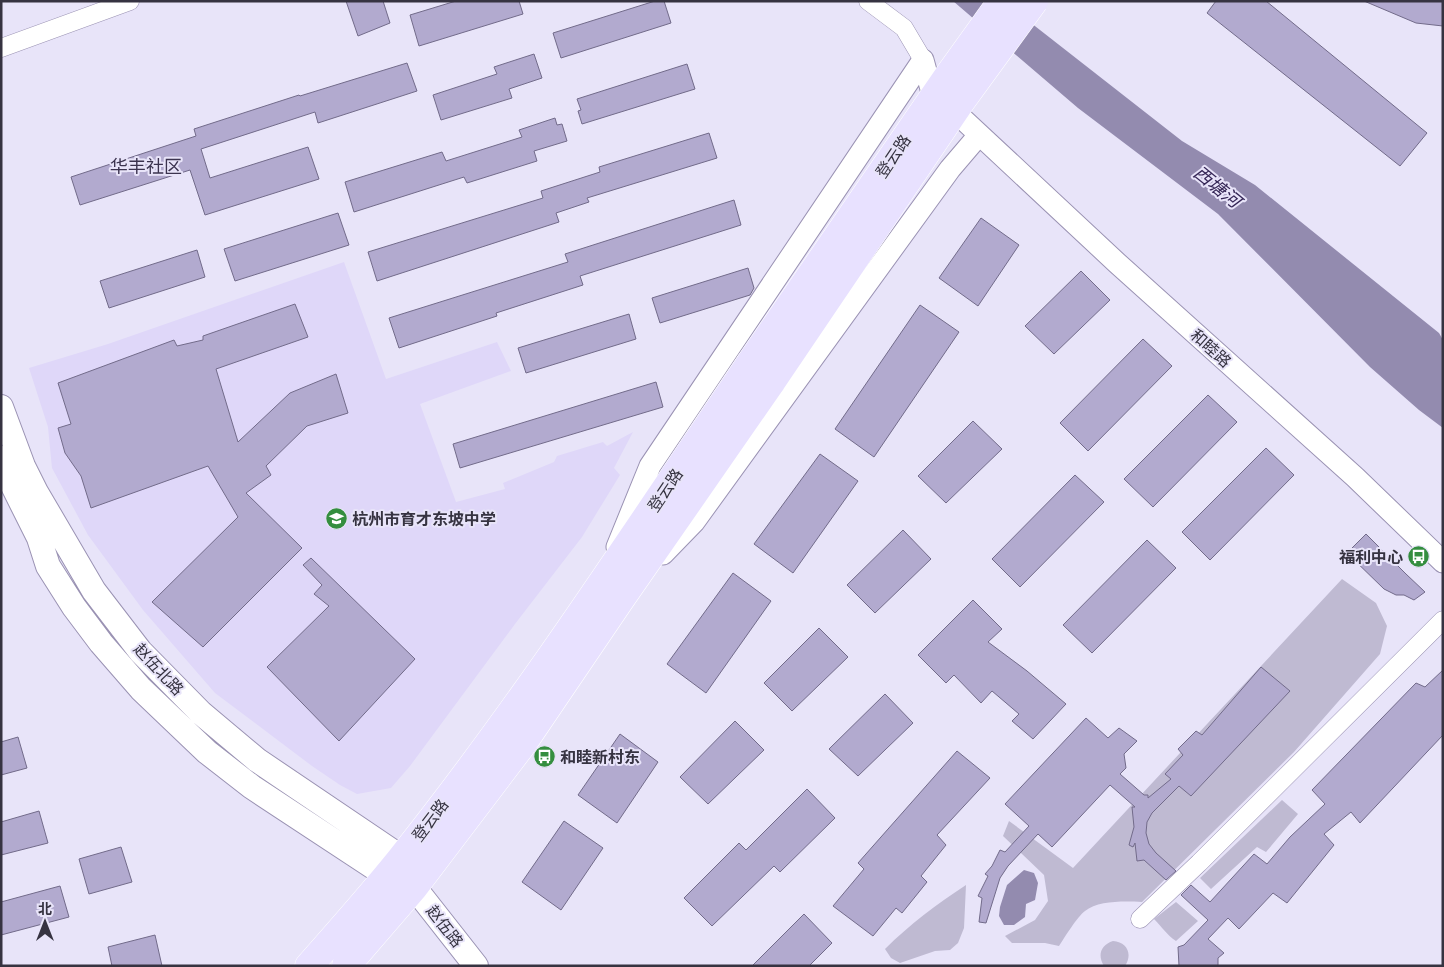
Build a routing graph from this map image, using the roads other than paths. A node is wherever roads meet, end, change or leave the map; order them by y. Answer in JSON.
{"nodes":[{"id":1,"x":130,"y":1,"type":"edge"},
{"id":2,"x":868,"y":1,"type":"edge"},
{"id":3,"x":1002,"y":1,"type":"edge"},
{"id":4,"x":1034,"y":1,"type":"edge"},
{"id":5,"x":1,"y":48,"type":"edge"},
{"id":6,"x":923,"y":60,"type":"junction"},
{"id":7,"x":979,"y":135,"type":"junction"},
{"id":8,"x":1,"y":407,"type":"edge"},
{"id":9,"x":1,"y":458,"type":"edge"},
{"id":10,"x":1443,"y":562,"type":"edge"},
{"id":11,"x":611,"y":592,"type":"junction"},
{"id":12,"x":1443,"y":620,"type":"edge"},
{"id":13,"x":394,"y":867,"type":"junction"},
{"id":14,"x":414,"y":886,"type":"junction"},
{"id":15,"x":1140,"y":919,"type":"dead end"},
{"id":16,"x":309,"y":966,"type":"edge"},
{"id":17,"x":346,"y":966,"type":"edge"},
{"id":18,"x":476,"y":966,"type":"edge"}],
"edges":[{"from":1,"to":5,"type":"street"},
{"from":2,"to":6,"type":"street"},
{"from":3,"to":11,"type":"main road","name":"登云路","bridge":true},
{"from":4,"to":11,"type":"main road","name":"登云路","bridge":true},
{"from":6,"to":7,"type":"street","name":"和睦路"},
{"from":6,"to":11,"type":"street"},
{"from":7,"to":10,"type":"street","name":"和睦路"},
{"from":7,"to":11,"type":"street"},
{"from":8,"to":13,"type":"main road","name":"赵伍北路"},
{"from":9,"to":13,"type":"main road","name":"赵伍北路"},
{"from":11,"to":13,"type":"main road","name":"登云路"},
{"from":11,"to":14,"type":"main road","name":"登云路"},
{"from":12,"to":15,"type":"street"},
{"from":13,"to":14,"type":"main road","name":"赵伍路"},
{"from":13,"to":16,"type":"main road","name":"登云路"},
{"from":14,"to":17,"type":"main road","name":"登云路"},
{"from":14,"to":18,"type":"main road","name":"赵伍路"}]}
